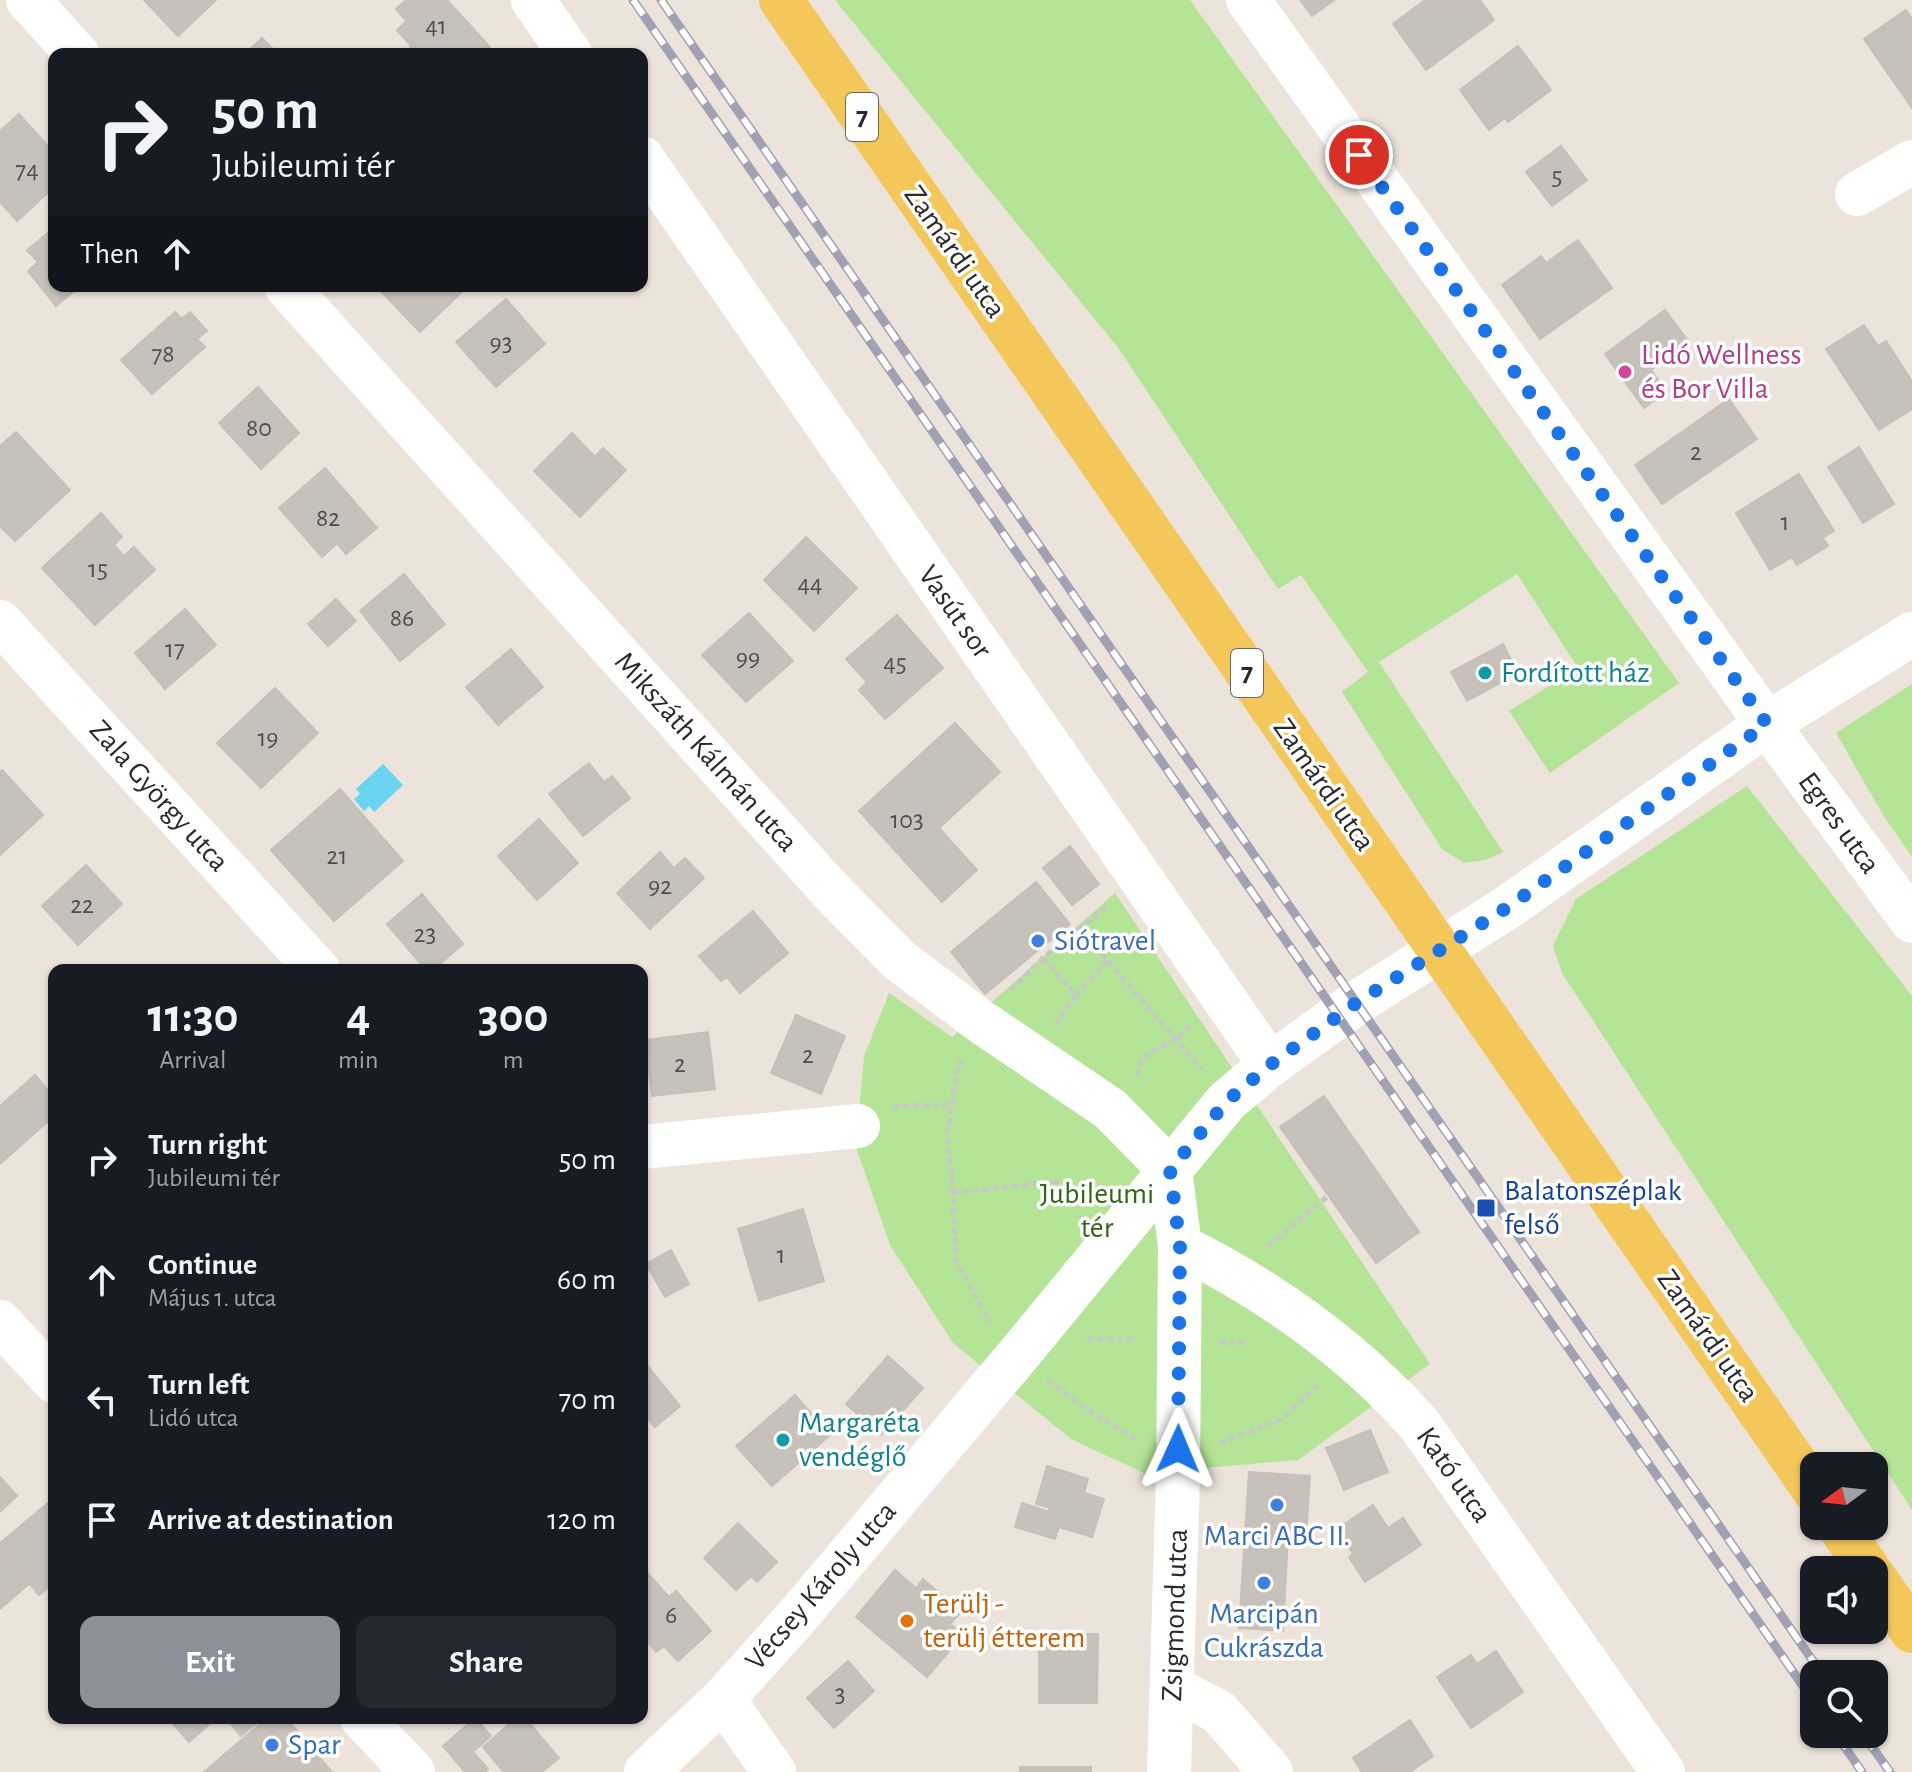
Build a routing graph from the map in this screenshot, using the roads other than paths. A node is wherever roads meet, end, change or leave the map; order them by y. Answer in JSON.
{"nodes":[{"id":1,"x":28,"y":0,"type":"edge"},
{"id":2,"x":533,"y":0,"type":"edge"},
{"id":3,"x":781,"y":0,"type":"edge"},
{"id":4,"x":1248,"y":0,"type":"edge"},
{"id":5,"x":72,"y":48,"type":"edge"},
{"id":6,"x":566,"y":48,"type":"edge"},
{"id":7,"x":1912,"y":162,"type":"edge"},
{"id":8,"x":648,"y":167,"type":"edge"},
{"id":9,"x":1857,"y":194,"type":"dead end"},
{"id":10,"x":291,"y":292,"type":"edge"},
{"id":11,"x":0,"y":622,"type":"edge"},
{"id":12,"x":1912,"y":634,"type":"edge"},
{"id":13,"x":1767,"y":724,"type":"junction"},
{"id":14,"x":1912,"y":921,"type":"edge"},
{"id":15,"x":1440,"y":951,"type":"junction"},
{"id":16,"x":313,"y":964,"type":"edge"},
{"id":17,"x":1270,"y":1065,"type":"junction"},
{"id":18,"x":858,"y":1126,"type":"dead end"},
{"id":19,"x":648,"y":1146,"type":"edge"},
{"id":20,"x":1170,"y":1170,"type":"junction"},
{"id":21,"x":1180,"y":1246,"type":"junction"},
{"id":22,"x":0,"y":1322,"type":"edge"},
{"id":23,"x":48,"y":1374,"type":"edge"},
{"id":24,"x":1800,"y":1470,"type":"edge"},
{"id":25,"x":1888,"y":1597,"type":"edge"},
{"id":26,"x":1912,"y":1631,"type":"edge"},
{"id":27,"x":1173,"y":1688,"type":"junction"},
{"id":28,"x":723,"y":1699,"type":"junction"},
{"id":29,"x":368,"y":1724,"type":"edge"},
{"id":30,"x":413,"y":1772,"type":"edge"},
{"id":31,"x":646,"y":1772,"type":"edge"},
{"id":32,"x":774,"y":1772,"type":"edge"},
{"id":33,"x":1169,"y":1772,"type":"edge"},
{"id":34,"x":1271,"y":1772,"type":"edge"},
{"id":35,"x":1663,"y":1772,"type":"edge"}],
"edges":[{"from":1,"to":5,"type":"street"},
{"from":2,"to":6,"type":"street"},
{"from":3,"to":15,"type":"main road","name":"Zamárdi utca","number":"7"},
{"from":4,"to":13,"type":"street","name":"Egres utca"},
{"from":7,"to":9,"type":"street"},
{"from":8,"to":17,"type":"street","name":"Vasút sor"},
{"from":10,"to":20,"type":"street","name":"Mikszáth Kálmán utca"},
{"from":11,"to":16,"type":"street","name":"Zala György utca"},
{"from":12,"to":13,"type":"street"},
{"from":13,"to":14,"type":"street","name":"Egres utca"},
{"from":13,"to":15,"type":"street"},
{"from":15,"to":17,"type":"street"},
{"from":15,"to":24,"type":"main road","name":"Zamárdi utca","number":"7"},
{"from":17,"to":20,"type":"street"},
{"from":18,"to":19,"type":"street"},
{"from":20,"to":21,"type":"street","name":"Zsigmond utca"},
{"from":20,"to":28,"type":"street","name":"Vécsey Károly utca"},
{"from":21,"to":27,"type":"street","name":"Zsigmond utca"},
{"from":21,"to":35,"type":"street","name":"Kató utca"},
{"from":22,"to":23,"type":"street"},
{"from":25,"to":26,"type":"main road"},
{"from":27,"to":33,"type":"street","name":"Zsigmond utca"},
{"from":27,"to":34,"type":"street"},
{"from":28,"to":31,"type":"street","name":"Vécsey Károly utca"},
{"from":28,"to":32,"type":"street"},
{"from":29,"to":30,"type":"street"}]}
